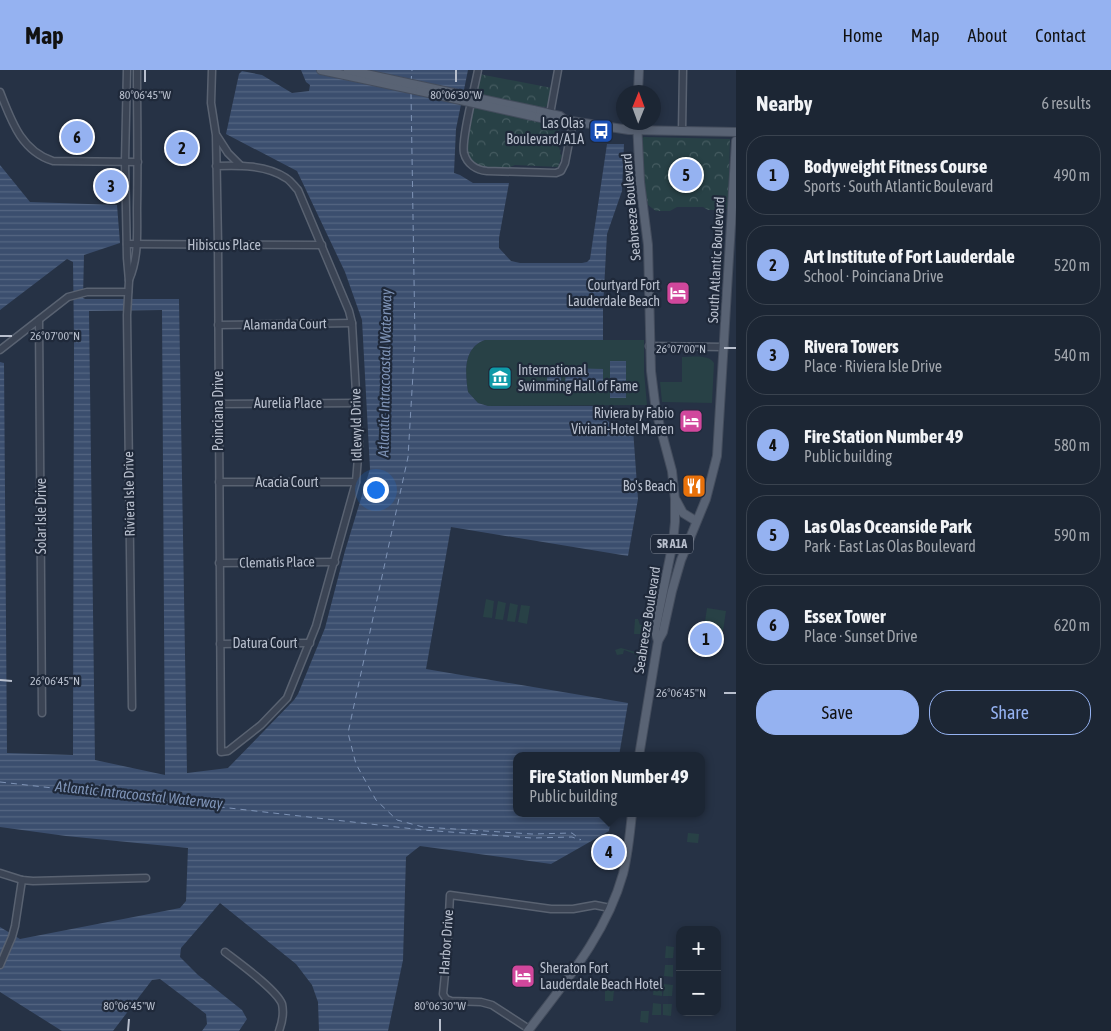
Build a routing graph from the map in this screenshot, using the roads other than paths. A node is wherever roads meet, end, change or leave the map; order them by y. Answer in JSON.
{"nodes":[{"id":1,"x":127,"y":70,"type":"edge"},
{"id":2,"x":212,"y":70,"type":"edge"},
{"id":3,"x":321,"y":70,"type":"edge"},
{"id":4,"x":348,"y":70,"type":"edge"},
{"id":5,"x":478,"y":70,"type":"edge"},
{"id":6,"x":558,"y":70,"type":"edge"},
{"id":7,"x":639,"y":70,"type":"edge"},
{"id":8,"x":683,"y":70,"type":"edge"},
{"id":9,"x":137,"y":71,"type":"edge"},
{"id":10,"x":638,"y":85,"type":"edge"},
{"id":11,"x":0,"y":92,"type":"edge"},
{"id":12,"x":533,"y":113,"type":"junction"},
{"id":13,"x":550,"y":114,"type":"junction"},
{"id":14,"x":569,"y":121,"type":"junction"},
{"id":15,"x":616,"y":127,"type":"edge"},
{"id":16,"x":661,"y":129,"type":"edge"},
{"id":17,"x":638,"y":130,"type":"edge"},
{"id":18,"x":682,"y":131,"type":"junction"},
{"id":19,"x":736,"y":132,"type":"edge"},
{"id":20,"x":216,"y":135,"type":"junction"},
{"id":21,"x":736,"y":141,"type":"edge"},
{"id":22,"x":125,"y":162,"type":"junction"},
{"id":23,"x":138,"y":162,"type":"junction"},
{"id":24,"x":240,"y":165,"type":"junction"},
{"id":25,"x":216,"y":166,"type":"junction"},
{"id":26,"x":126,"y":244,"type":"junction"},
{"id":27,"x":137,"y":244,"type":"junction"},
{"id":28,"x":218,"y":245,"type":"junction"},
{"id":29,"x":322,"y":245,"type":"junction"},
{"id":30,"x":129,"y":281,"type":"junction"},
{"id":31,"x":128,"y":294,"type":"junction"},
{"id":32,"x":39,"y":320,"type":"junction"},
{"id":33,"x":352,"y":323,"type":"junction"},
{"id":34,"x":218,"y":324,"type":"junction"},
{"id":35,"x":650,"y":346,"type":"junction"},
{"id":36,"x":724,"y":347,"type":"junction"},
{"id":37,"x":1,"y":350,"type":"edge"},
{"id":38,"x":357,"y":403,"type":"junction"},
{"id":39,"x":218,"y":404,"type":"junction"},
{"id":40,"x":219,"y":482,"type":"junction"},
{"id":41,"x":356,"y":482,"type":"junction"},
{"id":42,"x":677,"y":502,"type":"junction"},
{"id":43,"x":703,"y":506,"type":"junction"},
{"id":44,"x":696,"y":521,"type":"junction"},
{"id":45,"x":334,"y":562,"type":"junction"},
{"id":46,"x":219,"y":563,"type":"junction"},
{"id":47,"x":658,"y":641,"type":"junction"},
{"id":48,"x":310,"y":643,"type":"junction"},
{"id":49,"x":220,"y":644,"type":"junction"},
{"id":50,"x":132,"y":707,"type":"dead end"},
{"id":51,"x":42,"y":713,"type":"dead end"},
{"id":52,"x":221,"y":752,"type":"joint"},
{"id":53,"x":640,"y":752,"type":"edge"},
{"id":54,"x":632,"y":817,"type":"edge"},
{"id":55,"x":0,"y":873,"type":"edge"},
{"id":56,"x":146,"y":878,"type":"dead end"},
{"id":57,"x":22,"y":880,"type":"junction"},
{"id":58,"x":610,"y":908,"type":"junction"},
{"id":59,"x":225,"y":952,"type":"dead end"},
{"id":60,"x":1,"y":964,"type":"edge"},
{"id":61,"x":528,"y":1030,"type":"edge"},
{"id":62,"x":279,"y":1031,"type":"edge"}],
"edges":[{"from":1,"to":22,"type":"street","name":"Riviera Isle Drive"},
{"from":2,"to":20,"type":"street","name":"Poinciana Drive"},
{"from":3,"to":12,"type":"main road","bridge":true},
{"from":4,"to":12,"type":"main road","bridge":true},
{"from":5,"to":14,"type":"street"},
{"from":6,"to":13,"type":"street"},
{"from":7,"to":10,"type":"main road"},
{"from":8,"to":18,"type":"street"},
{"from":9,"to":23,"type":"street","name":"Riviera Isle Drive"},
{"from":11,"to":22,"type":"street"},
{"from":12,"to":13,"type":"main road"},
{"from":12,"to":14,"type":"main road"},
{"from":13,"to":14,"type":"main road"},
{"from":14,"to":15,"type":"main road"},
{"from":16,"to":18,"type":"main road"},
{"from":17,"to":35,"type":"main road","name":"Seabreeze Boulevard","number":"SR A1A"},
{"from":18,"to":19,"type":"main road"},
{"from":20,"to":24,"type":"street"},
{"from":20,"to":25,"type":"street","name":"Poinciana Drive"},
{"from":21,"to":36,"type":"main road","name":"South Atlantic Boulevard","number":"SR A1A"},
{"from":22,"to":23,"type":"street"},
{"from":22,"to":26,"type":"street","name":"Riviera Isle Drive"},
{"from":23,"to":27,"type":"street","name":"Riviera Isle Drive"},
{"from":24,"to":25,"type":"street","name":"Idlewyld Drive"},
{"from":24,"to":29,"type":"street","name":"Idlewyld Drive"},
{"from":25,"to":28,"type":"street","name":"Poinciana Drive"},
{"from":26,"to":27,"type":"street","name":"Hibiscus Place"},
{"from":26,"to":30,"type":"street","name":"Riviera Isle Drive"},
{"from":27,"to":28,"type":"street","name":"Hibiscus Place"},
{"from":27,"to":30,"type":"street","name":"Riviera Isle Drive"},
{"from":28,"to":29,"type":"street","name":"Hibiscus Place"},
{"from":28,"to":34,"type":"street","name":"Poinciana Drive"},
{"from":29,"to":33,"type":"street","name":"Idlewyld Drive"},
{"from":30,"to":31,"type":"street","name":"Riviera Isle Drive"},
{"from":31,"to":32,"type":"street"},
{"from":31,"to":50,"type":"street","name":"Riviera Isle Drive"},
{"from":32,"to":37,"type":"street"},
{"from":32,"to":51,"type":"street","name":"Solar Isle Drive"},
{"from":33,"to":34,"type":"street","name":"Alamanda Court"},
{"from":33,"to":38,"type":"street","name":"Idlewyld Drive"},
{"from":34,"to":39,"type":"street","name":"Poinciana Drive"},
{"from":35,"to":36,"type":"street"},
{"from":35,"to":42,"type":"main road","name":"Seabreeze Boulevard","number":"SR A1A"},
{"from":36,"to":43,"type":"main road","name":"South Atlantic Boulevard","number":"SR A1A"},
{"from":38,"to":39,"type":"street","name":"Aurelia Place"},
{"from":38,"to":41,"type":"street","name":"Idlewyld Drive"},
{"from":39,"to":40,"type":"street","name":"Poinciana Drive"},
{"from":40,"to":41,"type":"street","name":"Acacia Court"},
{"from":40,"to":46,"type":"street","name":"Poinciana Drive"},
{"from":41,"to":45,"type":"street","name":"Idlewyld Drive"},
{"from":42,"to":43,"type":"main road"},
{"from":42,"to":44,"type":"main road"},
{"from":42,"to":47,"type":"main road","name":"Seabreeze Boulevard","number":"SR A1A"},
{"from":43,"to":44,"type":"main road","name":"South Atlantic Boulevard","number":"SR A1A"},
{"from":44,"to":47,"type":"main road","name":"South Atlantic Boulevard","number":"SR A1A"},
{"from":45,"to":46,"type":"street","name":"Clematis Place"},
{"from":45,"to":48,"type":"street","name":"Idlewyld Drive"},
{"from":46,"to":49,"type":"street","name":"Poinciana Drive"},
{"from":47,"to":53,"type":"main road","name":"Seabreeze Boulevard","number":"SR A1A"},
{"from":48,"to":49,"type":"street","name":"Datura Court"},
{"from":48,"to":52,"type":"street","name":"Idlewyld Drive"},
{"from":49,"to":52,"type":"street","name":"Poinciana Drive"},
{"from":54,"to":58,"type":"main road"},
{"from":55,"to":57,"type":"street"},
{"from":56,"to":57,"type":"street"},
{"from":57,"to":60,"type":"street"},
{"from":58,"to":61,"type":"main road"},
{"from":58,"to":61,"type":"street","name":"Harbor Drive"},
{"from":59,"to":62,"type":"street"}]}
